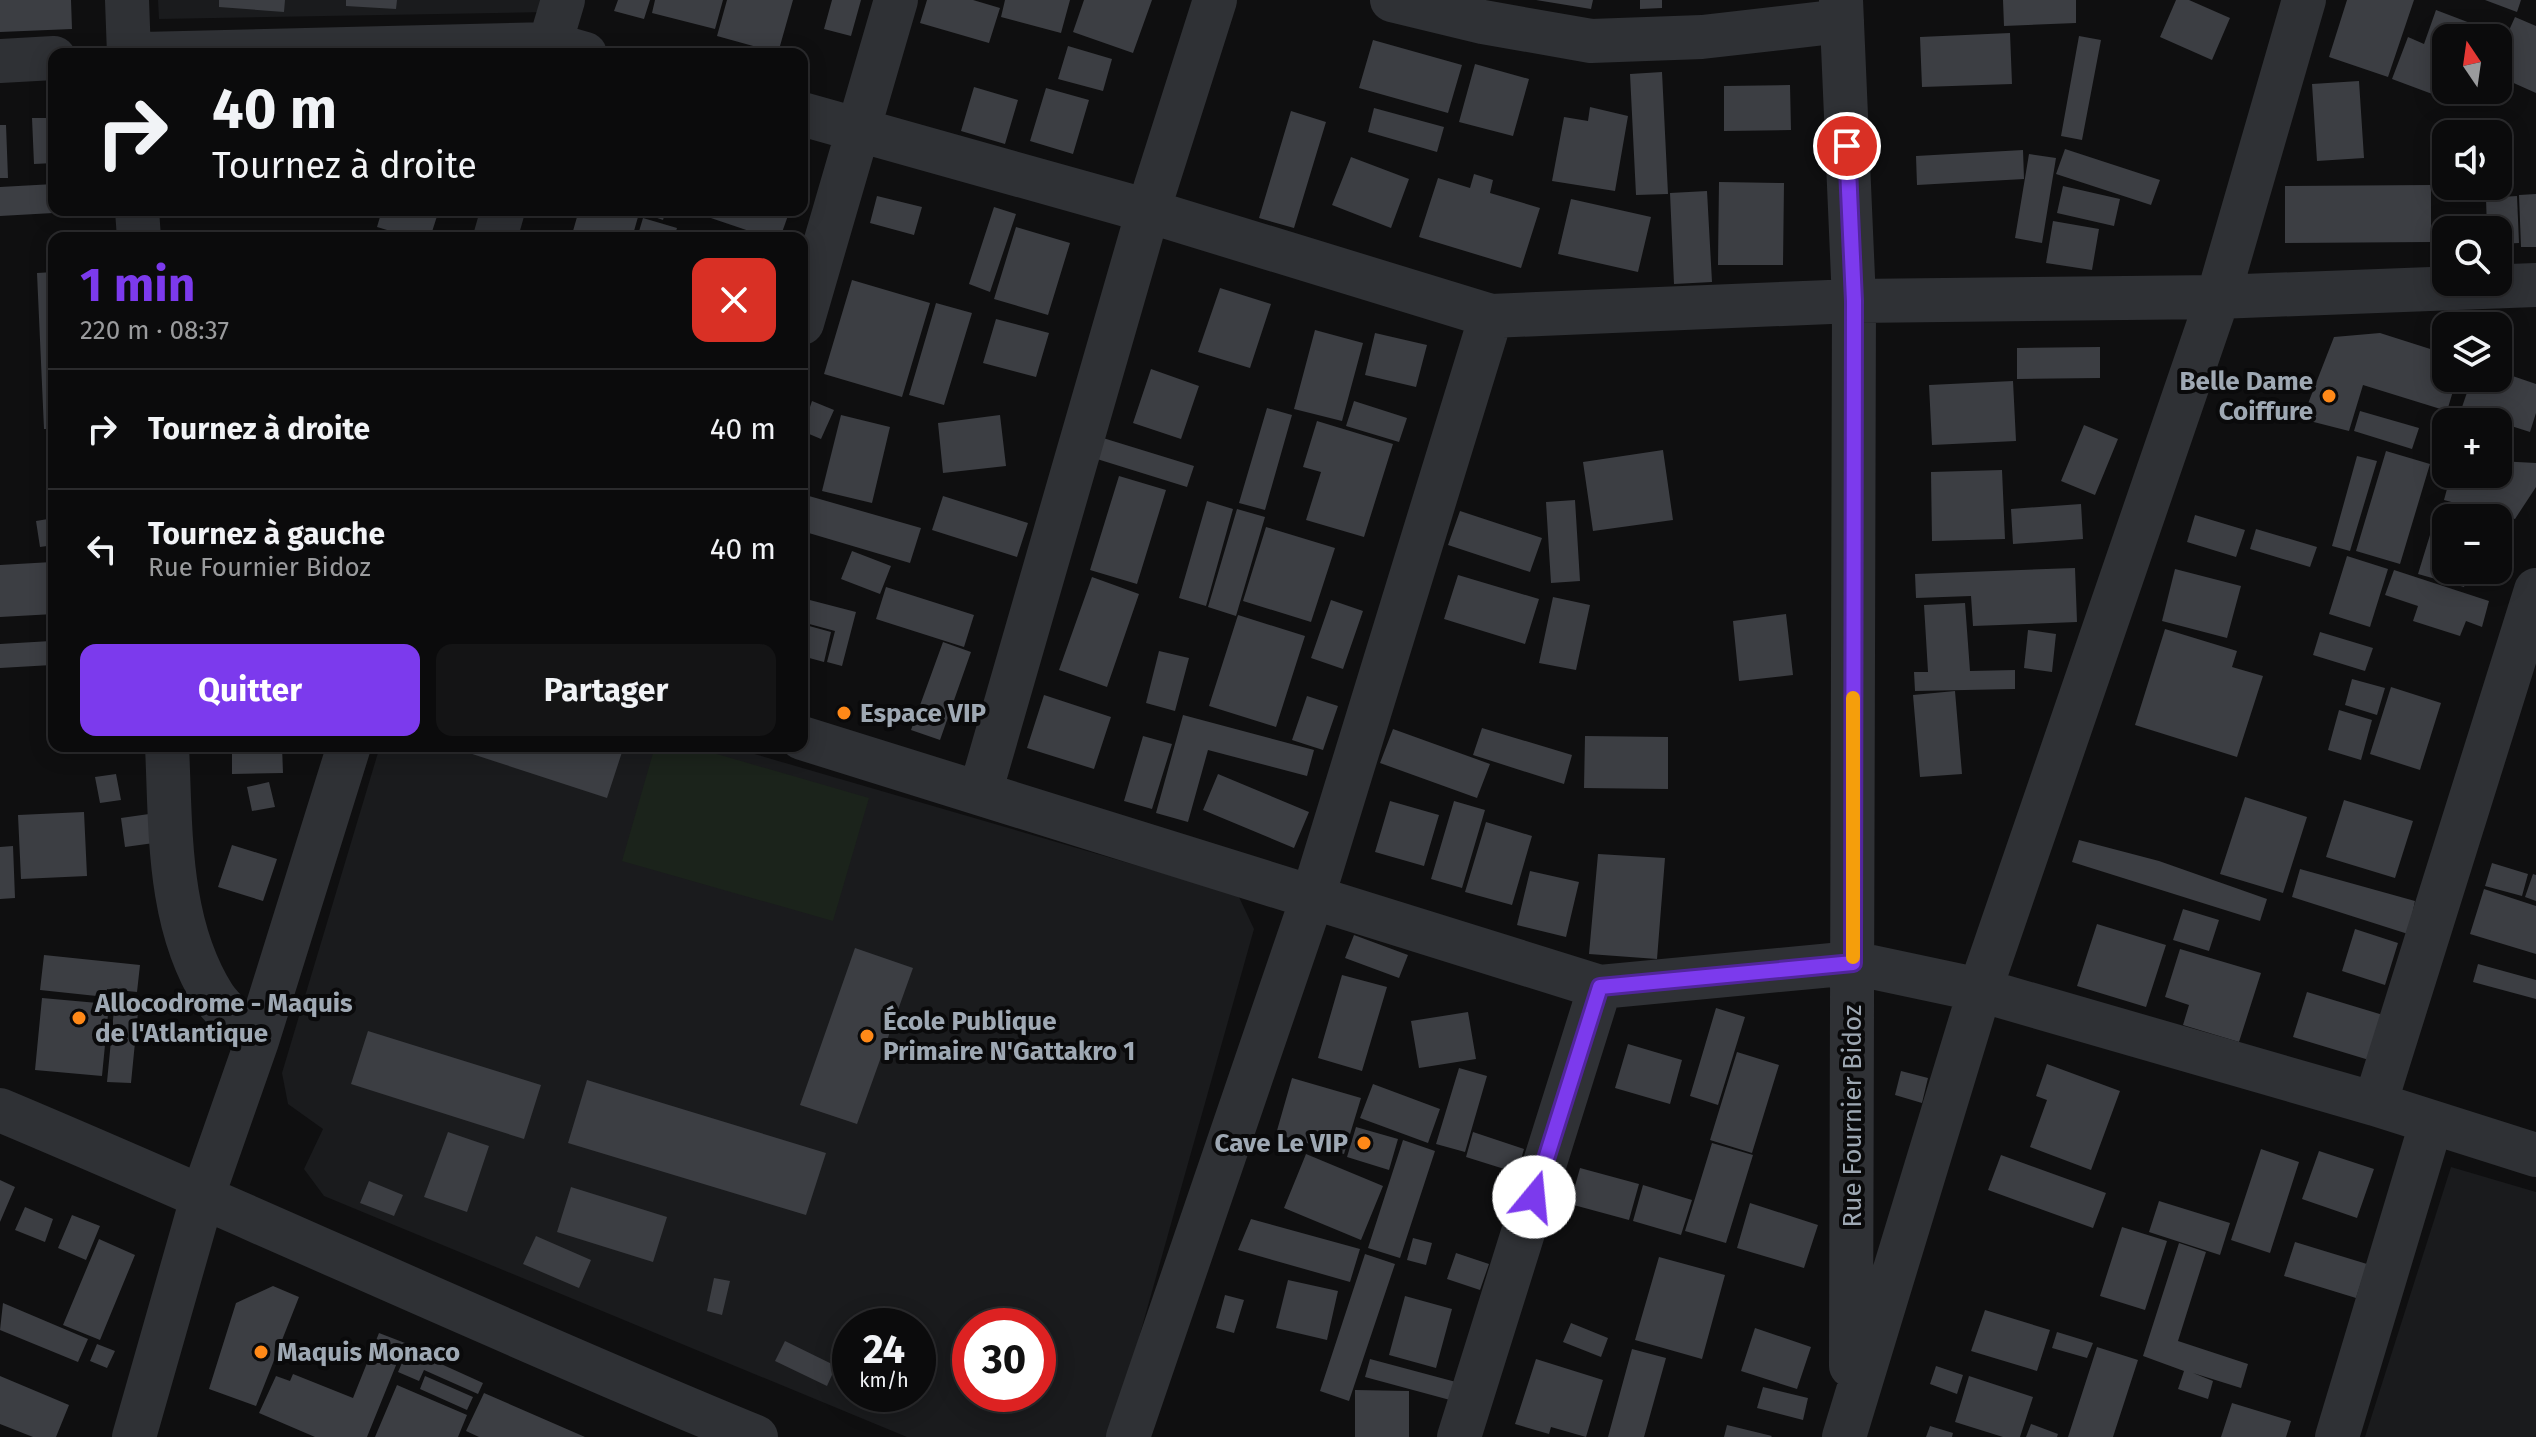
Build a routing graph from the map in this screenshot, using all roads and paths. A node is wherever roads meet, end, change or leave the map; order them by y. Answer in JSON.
{"nodes":[{"id":1,"x":127,"y":0,"type":"edge"},
{"id":2,"x":563,"y":0,"type":"edge"},
{"id":3,"x":896,"y":0,"type":"edge"},
{"id":4,"x":1215,"y":0,"type":"edge"},
{"id":5,"x":1392,"y":0,"type":"edge"},
{"id":6,"x":2304,"y":0,"type":"edge"},
{"id":7,"x":1842,"y":11,"type":"edge"},
{"id":8,"x":129,"y":48,"type":"edge"},
{"id":9,"x":561,"y":48,"type":"edge"},
{"id":10,"x":48,"y":58,"type":"edge"},
{"id":11,"x":0,"y":61,"type":"edge"},
{"id":12,"x":808,"y":116,"type":"edge"},
{"id":13,"x":859,"y":130,"type":"junction"},
{"id":14,"x":1148,"y":211,"type":"junction"},
{"id":15,"x":2536,"y":285,"type":"edge"},
{"id":16,"x":2218,"y":297,"type":"junction"},
{"id":17,"x":1854,"y":301,"type":"junction"},
{"id":18,"x":808,"y":303,"type":"edge"},
{"id":19,"x":1491,"y":316,"type":"junction"},
{"id":20,"x":2536,"y":590,"type":"edge"},
{"id":21,"x":808,"y":740,"type":"edge"},
{"id":22,"x":167,"y":752,"type":"edge"},
{"id":23,"x":347,"y":752,"type":"edge"},
{"id":24,"x":980,"y":793,"type":"junction"},
{"id":25,"x":1313,"y":896,"type":"junction"},
{"id":26,"x":1853,"y":963,"type":"junction"},
{"id":27,"x":1600,"y":987,"type":"junction"},
{"id":28,"x":1980,"y":990,"type":"junction"},
{"id":29,"x":257,"y":1041,"type":"junction"},
{"id":30,"x":2375,"y":1104,"type":"junction"},
{"id":31,"x":0,"y":1110,"type":"edge"},
{"id":32,"x":2431,"y":1124,"type":"junction"},
{"id":33,"x":2536,"y":1155,"type":"edge"},
{"id":34,"x":203,"y":1195,"type":"junction"},
{"id":35,"x":1847,"y":1427,"type":"edge"},
{"id":36,"x":134,"y":1437,"type":"edge"},
{"id":37,"x":756,"y":1437,"type":"edge"},
{"id":38,"x":1128,"y":1437,"type":"edge"},
{"id":39,"x":1459,"y":1437,"type":"edge"},
{"id":40,"x":2337,"y":1437,"type":"edge"}],
"edges":[{"from":1,"to":8,"type":"street"},
{"from":2,"to":9,"type":"street"},
{"from":3,"to":13,"type":"street"},
{"from":4,"to":14,"type":"street"},
{"from":5,"to":7,"type":"street"},
{"from":6,"to":16,"type":"street"},
{"from":7,"to":17,"type":"street","name":"Rue Fournier Bidoz"},
{"from":10,"to":11,"type":"street"},
{"from":12,"to":13,"type":"street"},
{"from":13,"to":14,"type":"street"},
{"from":13,"to":18,"type":"street"},
{"from":14,"to":19,"type":"street"},
{"from":14,"to":24,"type":"street"},
{"from":15,"to":16,"type":"street"},
{"from":16,"to":17,"type":"street"},
{"from":16,"to":28,"type":"street"},
{"from":17,"to":19,"type":"street"},
{"from":17,"to":26,"type":"street","name":"Rue Fournier Bidoz"},
{"from":19,"to":25,"type":"street"},
{"from":20,"to":30,"type":"street"},
{"from":21,"to":24,"type":"street"},
{"from":22,"to":29,"type":"street"},
{"from":23,"to":29,"type":"street"},
{"from":24,"to":25,"type":"street"},
{"from":25,"to":27,"type":"street"},
{"from":25,"to":38,"type":"street"},
{"from":26,"to":27,"type":"street"},
{"from":26,"to":28,"type":"street"},
{"from":26,"to":35,"type":"street","name":"Rue Fournier Bidoz"},
{"from":27,"to":39,"type":"street"},
{"from":28,"to":30,"type":"street"},
{"from":28,"to":35,"type":"street"},
{"from":29,"to":34,"type":"street"},
{"from":30,"to":32,"type":"street"},
{"from":31,"to":34,"type":"street"},
{"from":32,"to":33,"type":"street"},
{"from":32,"to":40,"type":"street"},
{"from":34,"to":36,"type":"street"},
{"from":34,"to":37,"type":"street"}]}
